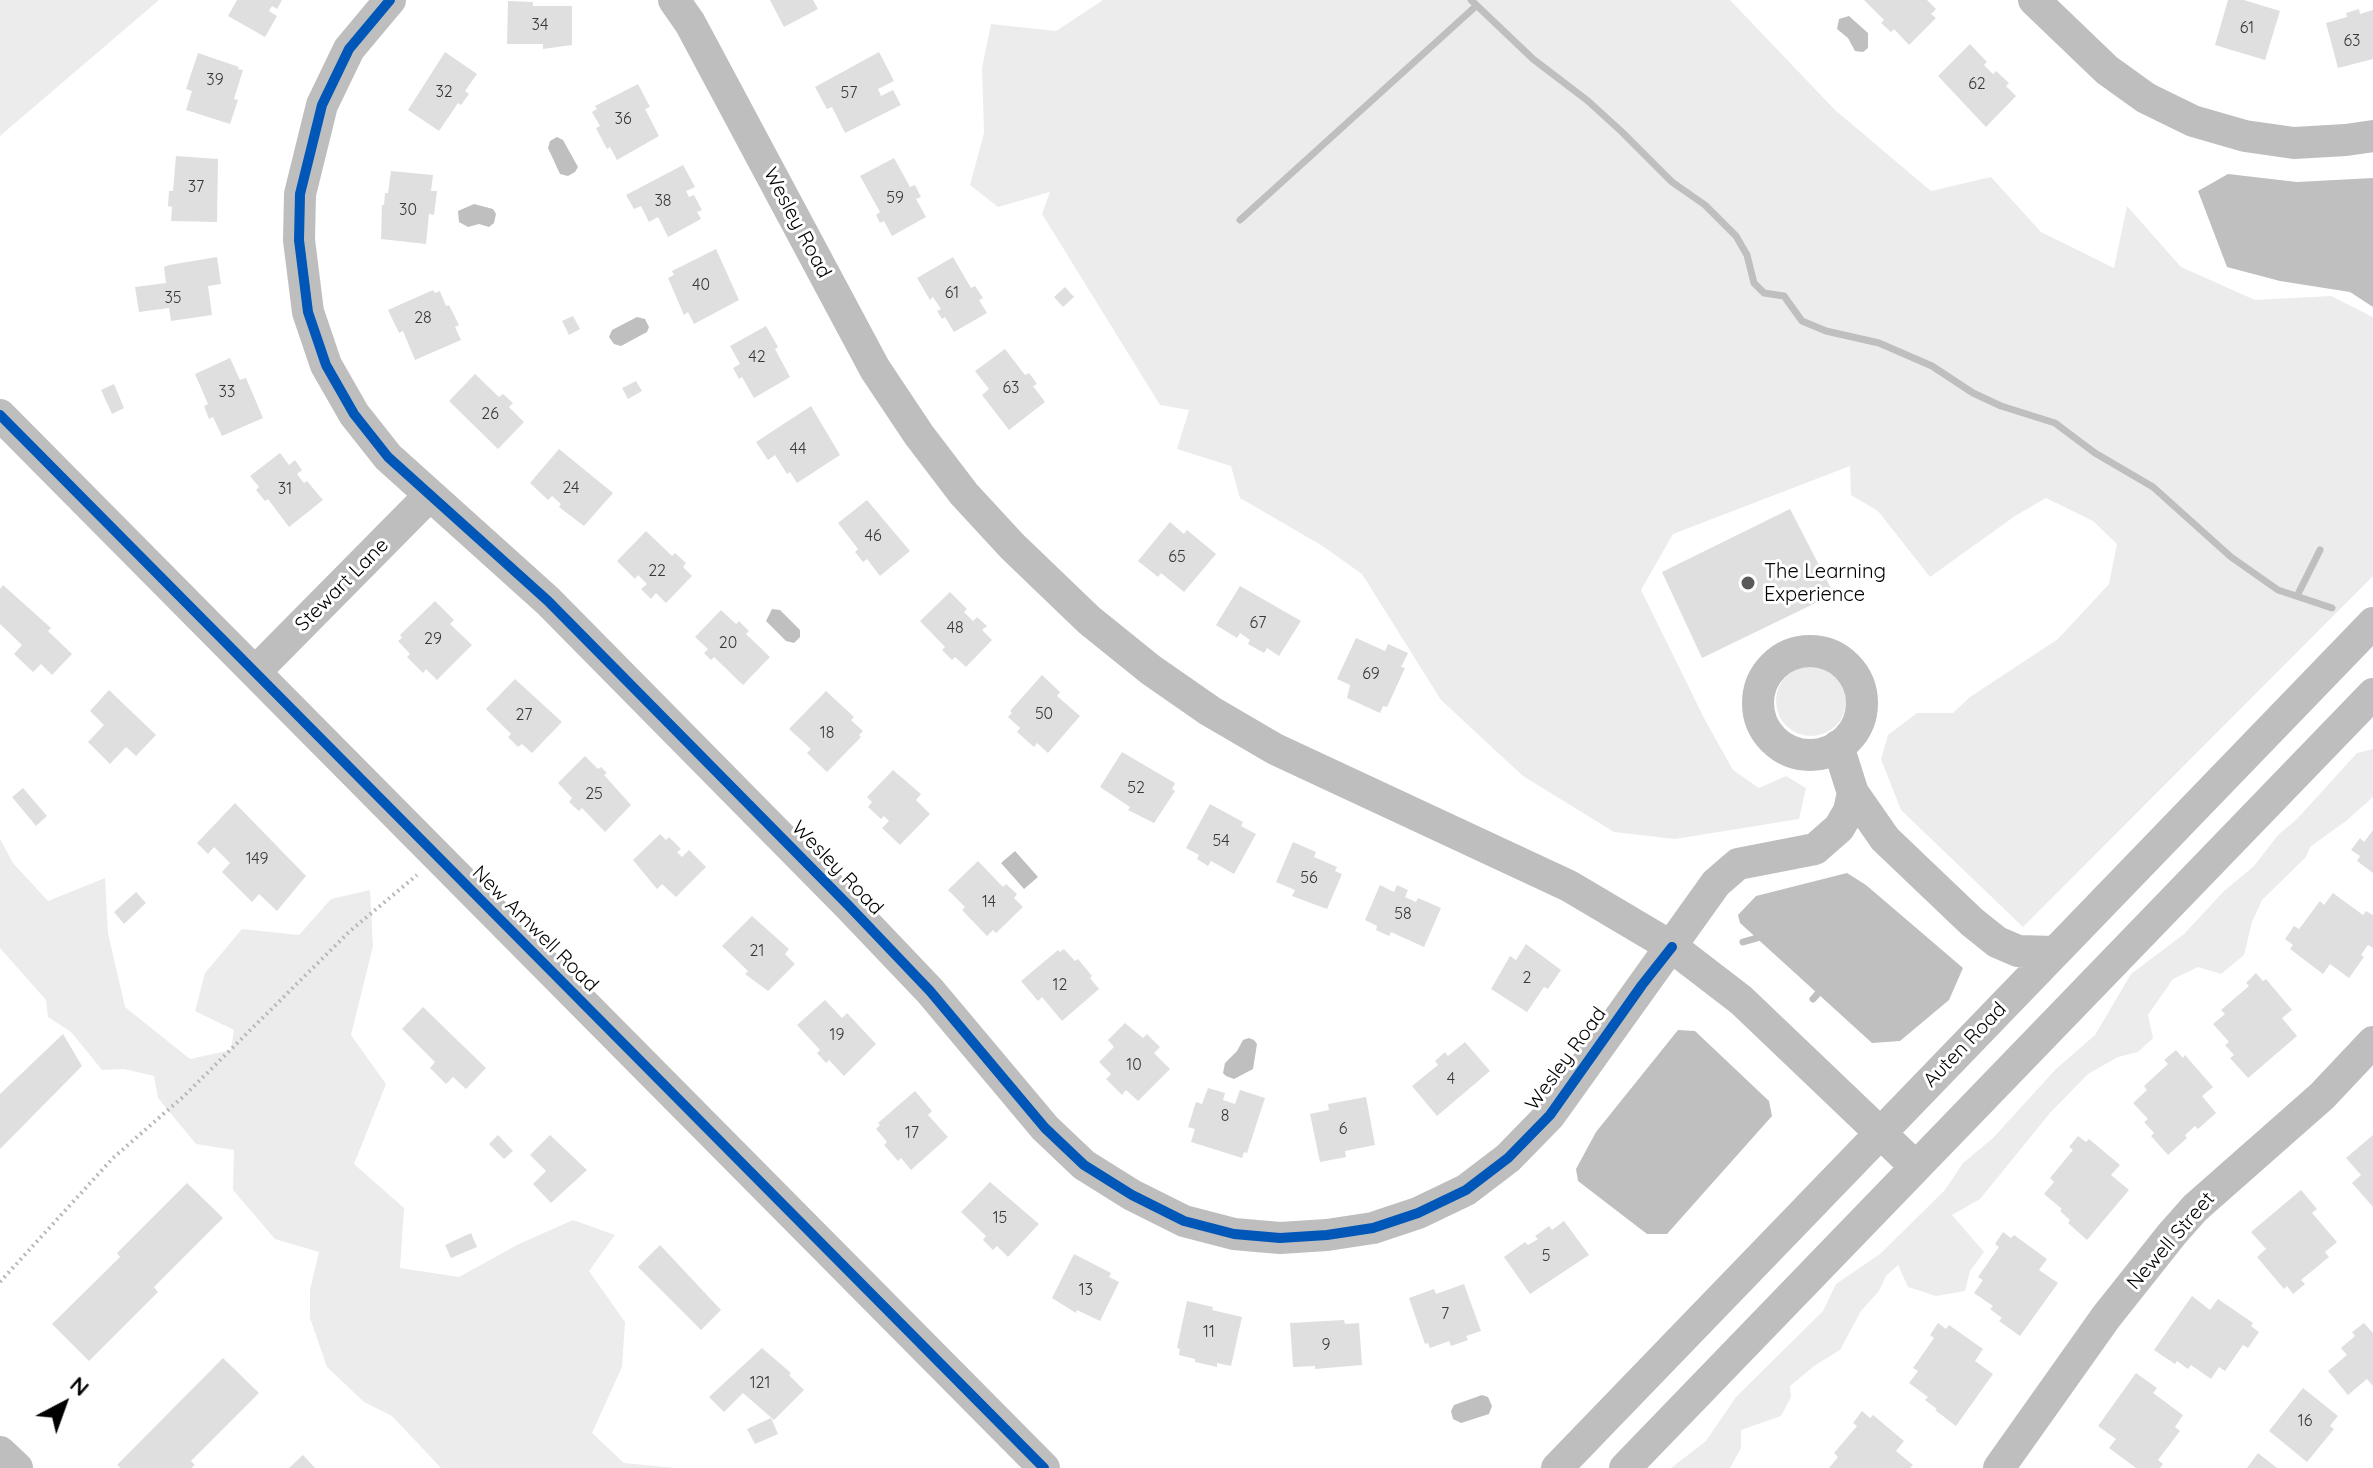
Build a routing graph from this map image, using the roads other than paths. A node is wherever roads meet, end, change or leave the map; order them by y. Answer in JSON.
{"nodes":[{"id":1,"x":390,"y":0,"type":"edge"},
{"id":2,"x":674,"y":0,"type":"edge"},
{"id":3,"x":2034,"y":0,"type":"edge"},
{"id":4,"x":2373,"y":136,"type":"edge"},
{"id":5,"x":0,"y":415,"type":"edge"},
{"id":6,"x":429,"y":496,"type":"junction"},
{"id":7,"x":2372,"y":627,"type":"edge"},
{"id":8,"x":2338,"y":659,"type":"junction"},
{"id":9,"x":255,"y":672,"type":"junction"},
{"id":10,"x":2373,"y":694,"type":"edge"},
{"id":11,"x":1838,"y":746,"type":"dead end"},
{"id":12,"x":1853,"y":793,"type":"junction"},
{"id":13,"x":1672,"y":947,"type":"junction"},
{"id":14,"x":2055,"y":952,"type":"junction"},
{"id":15,"x":2373,"y":1042,"type":"edge"},
{"id":16,"x":1880,"y":1133,"type":"junction"},
{"id":17,"x":1916,"y":1167,"type":"junction"},
{"id":18,"x":0,"y":1452,"type":"edge"},
{"id":19,"x":17,"y":1468,"type":"edge"},
{"id":20,"x":1044,"y":1468,"type":"edge"},
{"id":21,"x":1557,"y":1468,"type":"edge"},
{"id":22,"x":1625,"y":1468,"type":"edge"},
{"id":23,"x":1999,"y":1468,"type":"edge"}],
"edges":[{"from":1,"to":6,"type":"street","name":"Wesley Road"},
{"from":2,"to":13,"type":"street","name":"Wesley Road"},
{"from":3,"to":4,"type":"street"},
{"from":5,"to":9,"type":"street","name":"New Amwell Road"},
{"from":6,"to":9,"type":"street","name":"Stewart Lane"},
{"from":6,"to":13,"type":"street","name":"Wesley Road"},
{"from":7,"to":8,"type":"street","name":"Auten Road"},
{"from":8,"to":10,"type":"street"},
{"from":8,"to":14,"type":"street","name":"Auten Road"},
{"from":9,"to":20,"type":"street","name":"New Amwell Road"},
{"from":10,"to":17,"type":"street"},
{"from":11,"to":12,"type":"street"},
{"from":12,"to":13,"type":"street"},
{"from":12,"to":14,"type":"street"},
{"from":13,"to":16,"type":"street","name":"Wesley Road"},
{"from":14,"to":16,"type":"street","name":"Auten Road"},
{"from":15,"to":23,"type":"street","name":"Newell Street"},
{"from":16,"to":17,"type":"street","name":"Wesley Road"},
{"from":16,"to":21,"type":"street","name":"Auten Road"},
{"from":17,"to":22,"type":"street"},
{"from":18,"to":19,"type":"street"}]}
